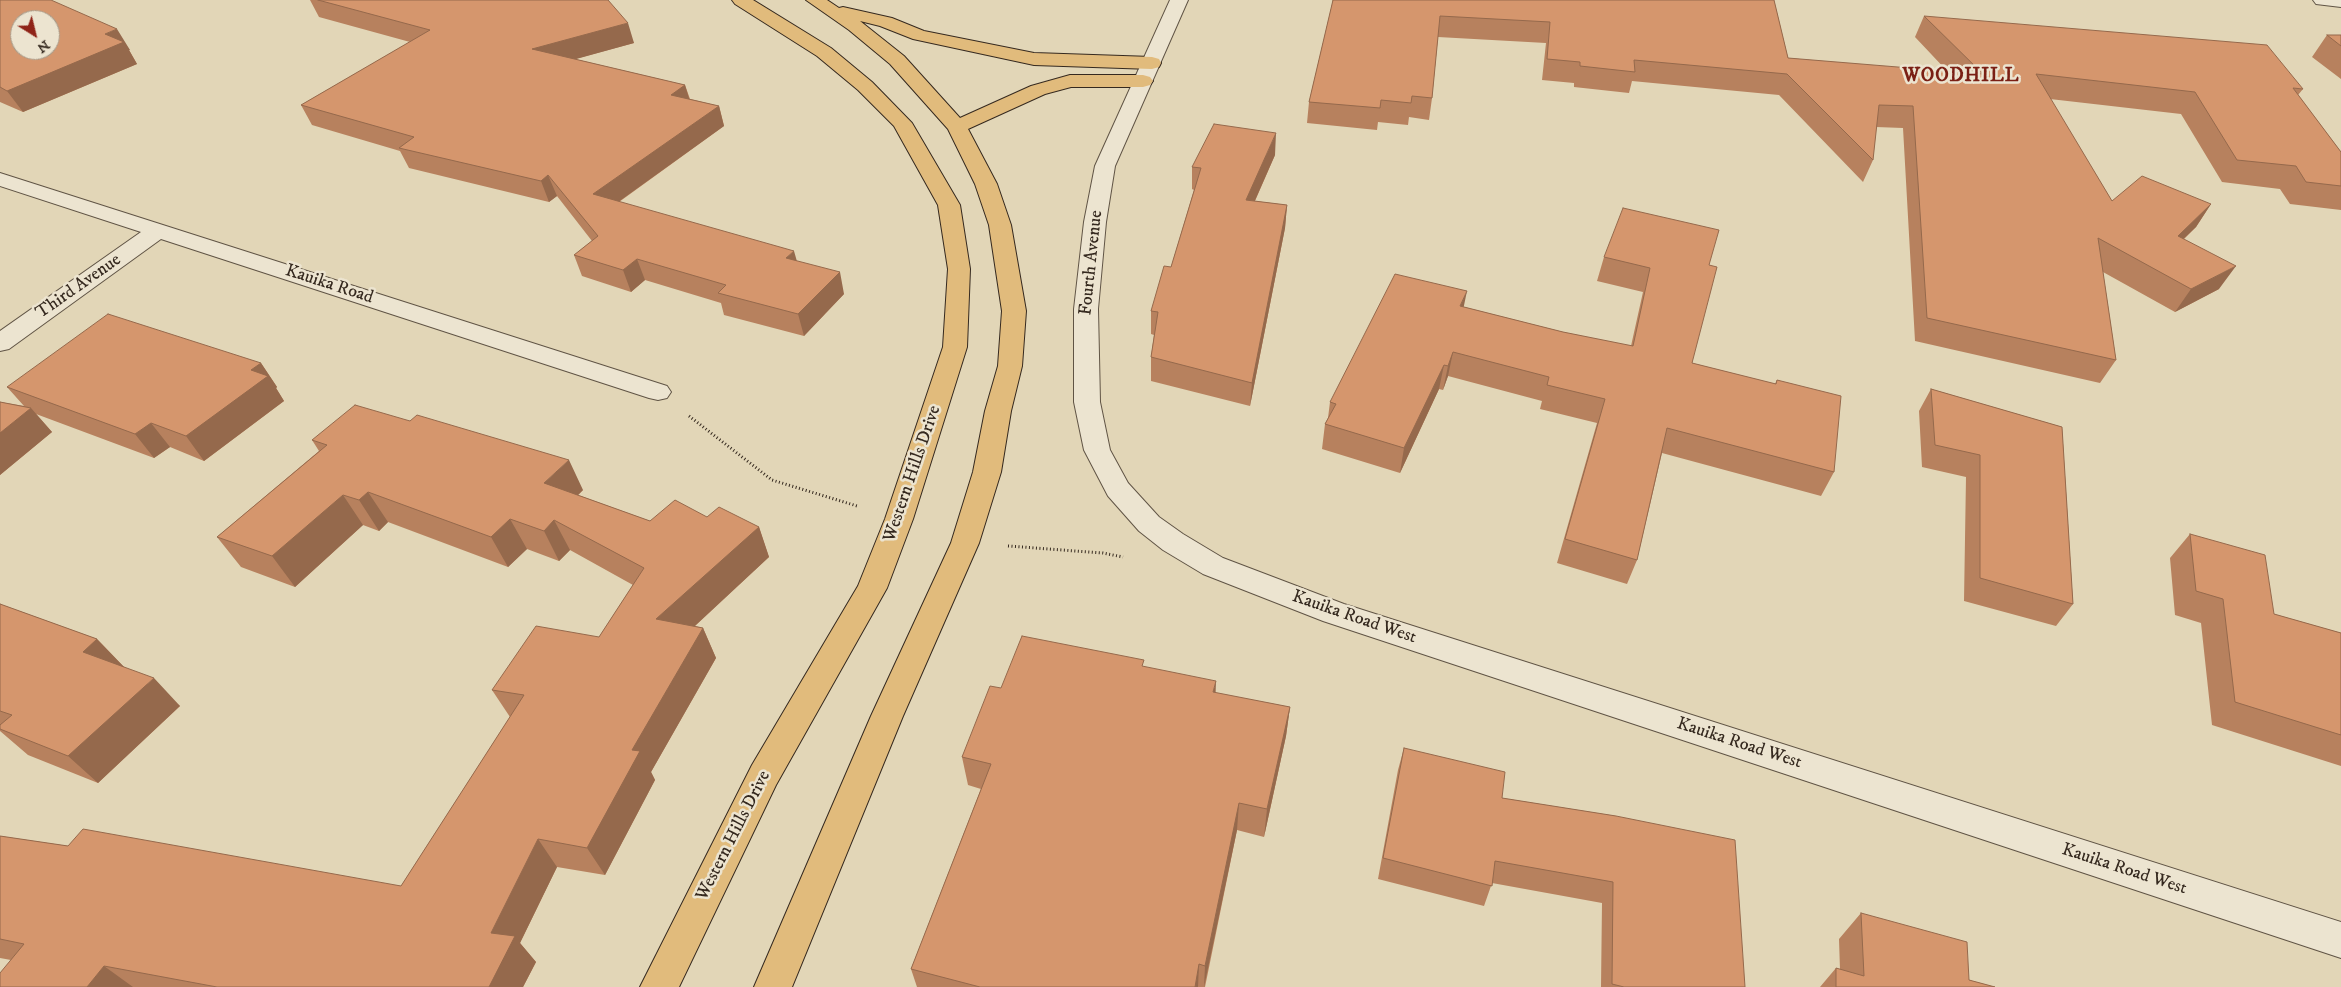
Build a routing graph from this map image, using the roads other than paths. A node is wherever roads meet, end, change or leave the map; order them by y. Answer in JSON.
{"nodes":[{"id":1,"x":742,"y":0,"type":"edge"},
{"id":2,"x":1179,"y":0,"type":"edge"},
{"id":3,"x":2322,"y":0,"type":"edge"},
{"id":4,"x":2341,"y":2,"type":"edge"},
{"id":5,"x":821,"y":4,"type":"edge"},
{"id":6,"x":1147,"y":72,"type":"junction"},
{"id":7,"x":957,"y":127,"type":"junction"},
{"id":8,"x":0,"y":179,"type":"edge"},
{"id":9,"x":159,"y":230,"type":"junction"},
{"id":10,"x":0,"y":343,"type":"edge"},
{"id":11,"x":658,"y":392,"type":"dead end"},
{"id":12,"x":1149,"y":524,"type":"joint"},
{"id":13,"x":2341,"y":940,"type":"edge"},
{"id":14,"x":659,"y":987,"type":"edge"},
{"id":15,"x":773,"y":987,"type":"edge"}],
"edges":[{"from":1,"to":14,"type":"highway","name":"Western Hills Drive"},
{"from":2,"to":6,"type":"street","name":"Fourth Avenue"},
{"from":3,"to":4,"type":"street"},
{"from":5,"to":6,"type":"highway"},
{"from":5,"to":7,"type":"highway"},
{"from":6,"to":7,"type":"highway"},
{"from":6,"to":12,"type":"street","name":"Fourth Avenue"},
{"from":7,"to":15,"type":"highway"},
{"from":8,"to":9,"type":"street","name":"Kauika Road"},
{"from":9,"to":10,"type":"street","name":"Third Avenue"},
{"from":9,"to":11,"type":"street","name":"Kauika Road"},
{"from":12,"to":13,"type":"street","name":"Kauika Road West"}]}
